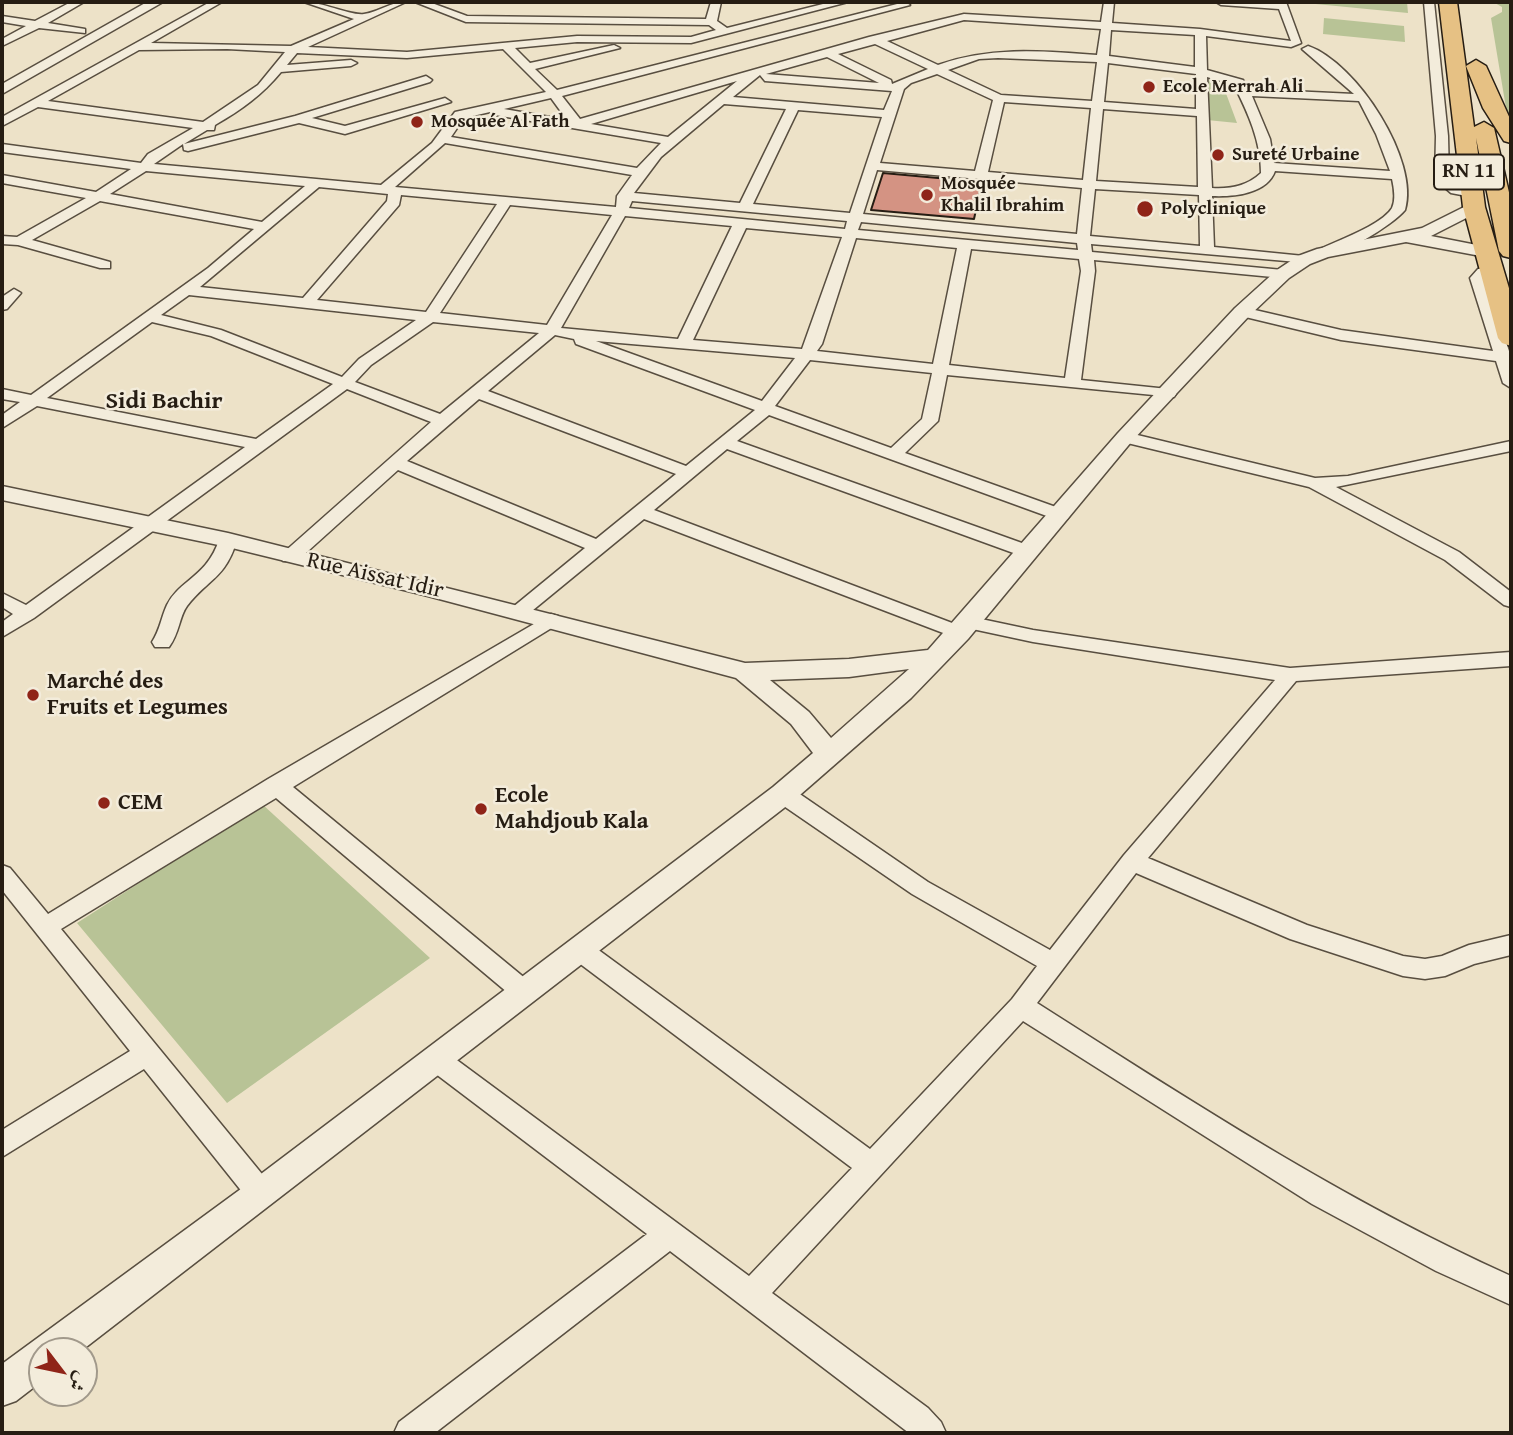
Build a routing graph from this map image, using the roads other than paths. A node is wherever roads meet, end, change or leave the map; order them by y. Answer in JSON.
{"nodes":[{"id":1,"x":79,"y":2,"type":"edge"},
{"id":2,"x":136,"y":2,"type":"edge"},
{"id":3,"x":156,"y":2,"type":"edge"},
{"id":4,"x":217,"y":2,"type":"edge"},
{"id":5,"x":309,"y":2,"type":"edge"},
{"id":6,"x":401,"y":2,"type":"edge"},
{"id":7,"x":419,"y":2,"type":"edge"},
{"id":8,"x":780,"y":2,"type":"edge"},
{"id":9,"x":843,"y":2,"type":"edge"},
{"id":10,"x":1110,"y":2,"type":"edge"},
{"id":11,"x":1221,"y":2,"type":"edge"},
{"id":12,"x":1429,"y":2,"type":"edge"},
{"id":13,"x":1448,"y":2,"type":"edge"},
{"id":14,"x":1469,"y":2,"type":"edge"},
{"id":15,"x":493,"y":3,"type":"edge"},
{"id":16,"x":1281,"y":4,"type":"edge"},
{"id":17,"x":911,"y":7,"type":"edge"},
{"id":18,"x":714,"y":12,"type":"edge"},
{"id":19,"x":805,"y":12,"type":"junction"},
{"id":20,"x":655,"y":16,"type":"junction"},
{"id":21,"x":363,"y":18,"type":"junction"},
{"id":22,"x":2,"y":19,"type":"edge"},
{"id":23,"x":948,"y":20,"type":"junction"},
{"id":24,"x":833,"y":23,"type":"junction"},
{"id":25,"x":36,"y":25,"type":"junction"},
{"id":26,"x":1106,"y":25,"type":"junction"},
{"id":27,"x":746,"y":27,"type":"junction"},
{"id":28,"x":80,"y":31,"type":"junction"},
{"id":29,"x":727,"y":32,"type":"junction"},
{"id":30,"x":1200,"y":32,"type":"junction"},
{"id":31,"x":468,"y":33,"type":"junction"},
{"id":32,"x":651,"y":38,"type":"junction"},
{"id":33,"x":771,"y":39,"type":"junction"},
{"id":34,"x":691,"y":40,"type":"junction"},
{"id":35,"x":878,"y":41,"type":"junction"},
{"id":36,"x":2,"y":43,"type":"edge"},
{"id":37,"x":505,"y":45,"type":"junction"},
{"id":38,"x":1299,"y":45,"type":"junction"},
{"id":39,"x":135,"y":47,"type":"junction"},
{"id":40,"x":295,"y":48,"type":"junction"},
{"id":41,"x":829,"y":54,"type":"junction"},
{"id":42,"x":713,"y":55,"type":"junction"},
{"id":43,"x":406,"y":57,"type":"junction"},
{"id":44,"x":812,"y":59,"type":"junction"},
{"id":45,"x":1104,"y":61,"type":"junction"},
{"id":46,"x":1476,"y":66,"type":"junction"},
{"id":47,"x":527,"y":67,"type":"junction"},
{"id":48,"x":275,"y":69,"type":"junction"},
{"id":49,"x":938,"y":70,"type":"junction"},
{"id":50,"x":1202,"y":70,"type":"junction"},
{"id":51,"x":2,"y":76,"type":"edge"},
{"id":52,"x":752,"y":76,"type":"junction"},
{"id":53,"x":426,"y":80,"type":"junction"},
{"id":54,"x":899,"y":88,"type":"junction"},
{"id":55,"x":2,"y":90,"type":"edge"},
{"id":56,"x":1243,"y":92,"type":"junction"},
{"id":57,"x":555,"y":94,"type":"junction"},
{"id":58,"x":999,"y":97,"type":"junction"},
{"id":59,"x":1359,"y":98,"type":"dead end"},
{"id":60,"x":724,"y":100,"type":"junction"},
{"id":61,"x":445,"y":102,"type":"junction"},
{"id":62,"x":35,"y":103,"type":"junction"},
{"id":63,"x":794,"y":106,"type":"junction"},
{"id":64,"x":1100,"y":106,"type":"junction"},
{"id":65,"x":482,"y":109,"type":"junction"},
{"id":66,"x":1203,"y":113,"type":"junction"},
{"id":67,"x":888,"y":114,"type":"junction"},
{"id":68,"x":459,"y":115,"type":"junction"},
{"id":69,"x":299,"y":119,"type":"junction"},
{"id":70,"x":2,"y":122,"type":"edge"},
{"id":71,"x":577,"y":124,"type":"junction"},
{"id":72,"x":206,"y":127,"type":"junction"},
{"id":73,"x":248,"y":130,"type":"junction"},
{"id":74,"x":1511,"y":137,"type":"edge"},
{"id":75,"x":443,"y":139,"type":"junction"},
{"id":76,"x":671,"y":141,"type":"junction"},
{"id":77,"x":2,"y":148,"type":"edge"},
{"id":78,"x":148,"y":162,"type":"junction"},
{"id":79,"x":874,"y":166,"type":"junction"},
{"id":80,"x":1269,"y":167,"type":"junction"},
{"id":81,"x":642,"y":173,"type":"junction"},
{"id":82,"x":981,"y":175,"type":"junction"},
{"id":83,"x":1400,"y":176,"type":"junction"},
{"id":84,"x":2,"y":179,"type":"edge"},
{"id":85,"x":314,"y":184,"type":"junction"},
{"id":86,"x":1089,"y":185,"type":"junction"},
{"id":87,"x":389,"y":191,"type":"junction"},
{"id":88,"x":1205,"y":192,"type":"junction"},
{"id":89,"x":100,"y":195,"type":"junction"},
{"id":90,"x":507,"y":200,"type":"junction"},
{"id":91,"x":1473,"y":201,"type":"junction"},
{"id":92,"x":622,"y":204,"type":"junction"},
{"id":93,"x":742,"y":216,"type":"junction"},
{"id":94,"x":850,"y":218,"type":"junction"},
{"id":95,"x":1380,"y":223,"type":"junction"},
{"id":96,"x":267,"y":227,"type":"junction"},
{"id":97,"x":845,"y":233,"type":"junction"},
{"id":98,"x":1406,"y":237,"type":"junction"},
{"id":99,"x":1083,"y":239,"type":"junction"},
{"id":100,"x":2,"y":240,"type":"edge"},
{"id":101,"x":19,"y":241,"type":"junction"},
{"id":102,"x":1127,"y":243,"type":"junction"},
{"id":103,"x":965,"y":244,"type":"junction"},
{"id":104,"x":1207,"y":249,"type":"junction"},
{"id":105,"x":1511,"y":251,"type":"edge"},
{"id":106,"x":1086,"y":256,"type":"junction"},
{"id":107,"x":1126,"y":260,"type":"junction"},
{"id":108,"x":1303,"y":262,"type":"junction"},
{"id":109,"x":1489,"y":262,"type":"junction"},
{"id":110,"x":105,"y":265,"type":"dead end"},
{"id":111,"x":183,"y":290,"type":"junction"},
{"id":112,"x":14,"y":293,"type":"dead end"},
{"id":113,"x":306,"y":304,"type":"junction"},
{"id":114,"x":2,"y":306,"type":"edge"},
{"id":115,"x":1242,"y":312,"type":"junction"},
{"id":116,"x":431,"y":316,"type":"junction"},
{"id":117,"x":149,"y":317,"type":"junction"},
{"id":118,"x":559,"y":332,"type":"junction"},
{"id":119,"x":683,"y":344,"type":"junction"},
{"id":120,"x":1507,"y":347,"type":"edge"},
{"id":121,"x":806,"y":355,"type":"junction"},
{"id":122,"x":940,"y":369,"type":"junction"},
{"id":123,"x":345,"y":383,"type":"junction"},
{"id":124,"x":1511,"y":383,"type":"edge"},
{"id":125,"x":1072,"y":384,"type":"junction"},
{"id":126,"x":479,"y":393,"type":"junction"},
{"id":127,"x":2,"y":394,"type":"edge"},
{"id":128,"x":1168,"y":394,"type":"junction"},
{"id":129,"x":33,"y":401,"type":"junction"},
{"id":130,"x":766,"y":407,"type":"junction"},
{"id":131,"x":442,"y":421,"type":"junction"},
{"id":132,"x":2,"y":423,"type":"edge"},
{"id":133,"x":1125,"y":437,"type":"junction"},
{"id":134,"x":726,"y":443,"type":"junction"},
{"id":135,"x":258,"y":445,"type":"junction"},
{"id":136,"x":1511,"y":446,"type":"edge"},
{"id":137,"x":894,"y":454,"type":"junction"},
{"id":138,"x":397,"y":463,"type":"junction"},
{"id":139,"x":689,"y":473,"type":"junction"},
{"id":140,"x":1315,"y":483,"type":"junction"},
{"id":141,"x":2,"y":493,"type":"edge"},
{"id":142,"x":643,"y":512,"type":"junction"},
{"id":143,"x":1061,"y":515,"type":"junction"},
{"id":144,"x":145,"y":526,"type":"junction"},
{"id":145,"x":228,"y":540,"type":"junction"},
{"id":146,"x":599,"y":547,"type":"junction"},
{"id":147,"x":1026,"y":551,"type":"junction"},
{"id":148,"x":290,"y":557,"type":"junction"},
{"id":149,"x":2,"y":599,"type":"edge"},
{"id":150,"x":1511,"y":601,"type":"edge"},
{"id":151,"x":520,"y":611,"type":"junction"},
{"id":152,"x":27,"y":614,"type":"junction"},
{"id":153,"x":551,"y":620,"type":"junction"},
{"id":154,"x":963,"y":627,"type":"junction"},
{"id":155,"x":2,"y":631,"type":"edge"},
{"id":156,"x":162,"y":642,"type":"dead end"},
{"id":157,"x":933,"y":658,"type":"junction"},
{"id":158,"x":1511,"y":659,"type":"edge"},
{"id":159,"x":745,"y":672,"type":"junction"},
{"id":160,"x":1290,"y":675,"type":"junction"},
{"id":161,"x":828,"y":754,"type":"junction"},
{"id":162,"x":276,"y":785,"type":"junction"},
{"id":163,"x":783,"y":794,"type":"junction"},
{"id":164,"x":1132,"y":861,"type":"junction"},
{"id":165,"x":2,"y":874,"type":"edge"},
{"id":166,"x":47,"y":926,"type":"junction"},
{"id":167,"x":1511,"y":945,"type":"edge"},
{"id":168,"x":580,"y":950,"type":"junction"},
{"id":169,"x":1054,"y":964,"type":"junction"},
{"id":170,"x":523,"y":992,"type":"junction"},
{"id":171,"x":1021,"y":1006,"type":"junction"},
{"id":172,"x":146,"y":1054,"type":"junction"},
{"id":173,"x":437,"y":1060,"type":"junction"},
{"id":174,"x":2,"y":1145,"type":"edge"},
{"id":175,"x":870,"y":1165,"type":"junction"},
{"id":176,"x":261,"y":1194,"type":"junction"},
{"id":177,"x":668,"y":1235,"type":"junction"},
{"id":178,"x":1511,"y":1291,"type":"edge"},
{"id":179,"x":750,"y":1296,"type":"junction"},
{"id":180,"x":69,"y":1337,"type":"edge"},
{"id":181,"x":28,"y":1368,"type":"edge"},
{"id":182,"x":2,"y":1387,"type":"edge"},
{"id":183,"x":418,"y":1431,"type":"edge"},
{"id":184,"x":930,"y":1433,"type":"edge"}],
"edges":[{"from":1,"to":25,"type":"street"},
{"from":2,"to":28,"type":"street"},
{"from":3,"to":55,"type":"street"},
{"from":4,"to":39,"type":"street"},
{"from":5,"to":21,"type":"street"},
{"from":6,"to":21,"type":"street"},
{"from":7,"to":31,"type":"street"},
{"from":8,"to":19,"type":"street"},
{"from":9,"to":19,"type":"street"},
{"from":10,"to":26,"type":"street"},
{"from":11,"to":16,"type":"street"},
{"from":12,"to":91,"type":"street"},
{"from":13,"to":91,"type":"highway","number":"RN 11"},
{"from":14,"to":46,"type":"highway","number":"RN 11"},
{"from":15,"to":31,"type":"street"},
{"from":16,"to":38,"type":"street"},
{"from":17,"to":23,"type":"street"},
{"from":17,"to":24,"type":"street"},
{"from":18,"to":20,"type":"street"},
{"from":18,"to":27,"type":"street"},
{"from":18,"to":29,"type":"street"},
{"from":19,"to":24,"type":"street"},
{"from":19,"to":27,"type":"street"},
{"from":20,"to":31,"type":"street"},
{"from":20,"to":32,"type":"street"},
{"from":21,"to":40,"type":"street"},
{"from":22,"to":25,"type":"street"},
{"from":23,"to":26,"type":"street"},
{"from":23,"to":35,"type":"street"},
{"from":24,"to":33,"type":"street"},
{"from":24,"to":35,"type":"street"},
{"from":25,"to":28,"type":"street"},
{"from":25,"to":36,"type":"street"},
{"from":26,"to":30,"type":"street"},
{"from":26,"to":45,"type":"street"},
{"from":27,"to":29,"type":"street"},
{"from":27,"to":33,"type":"street"},
{"from":28,"to":51,"type":"street"},
{"from":29,"to":34,"type":"street"},
{"from":30,"to":38,"type":"street"},
{"from":30,"to":50,"type":"street"},
{"from":31,"to":37,"type":"street"},
{"from":31,"to":43,"type":"street"},
{"from":32,"to":34,"type":"street"},
{"from":32,"to":37,"type":"street"},
{"from":32,"to":47,"type":"street"},
{"from":33,"to":42,"type":"street"},
{"from":33,"to":44,"type":"street"},
{"from":34,"to":42,"type":"street"},
{"from":35,"to":41,"type":"street"},
{"from":35,"to":49,"type":"street"},
{"from":37,"to":47,"type":"street"},
{"from":38,"to":83,"type":"street"},
{"from":39,"to":40,"type":"street"},
{"from":39,"to":62,"type":"street"},
{"from":40,"to":43,"type":"street"},
{"from":40,"to":48,"type":"street"},
{"from":41,"to":44,"type":"street"},
{"from":41,"to":54,"type":"street"},
{"from":42,"to":52,"type":"street"},
{"from":42,"to":57,"type":"street"},
{"from":43,"to":48,"type":"street"},
{"from":43,"to":53,"type":"street"},
{"from":44,"to":52,"type":"street"},
{"from":45,"to":49,"type":"street"},
{"from":45,"to":50,"type":"street"},
{"from":45,"to":64,"type":"street"},
{"from":46,"to":74,"type":"highway"},
{"from":46,"to":105,"type":"highway","number":"RN 11"},
{"from":47,"to":57,"type":"street"},
{"from":48,"to":72,"type":"street"},
{"from":49,"to":54,"type":"street"},
{"from":49,"to":58,"type":"street"},
{"from":50,"to":56,"type":"street"},
{"from":50,"to":66,"type":"street"},
{"from":52,"to":54,"type":"street"},
{"from":52,"to":60,"type":"street"},
{"from":52,"to":71,"type":"street"},
{"from":53,"to":61,"type":"street"},
{"from":53,"to":69,"type":"street"},
{"from":54,"to":67,"type":"street"},
{"from":56,"to":59,"type":"street"},
{"from":56,"to":80,"type":"street"},
{"from":57,"to":65,"type":"street"},
{"from":57,"to":71,"type":"street"},
{"from":58,"to":64,"type":"street"},
{"from":58,"to":82,"type":"street"},
{"from":60,"to":63,"type":"street"},
{"from":60,"to":76,"type":"street"},
{"from":61,"to":68,"type":"street"},
{"from":61,"to":69,"type":"street"},
{"from":62,"to":70,"type":"street"},
{"from":62,"to":72,"type":"street"},
{"from":63,"to":67,"type":"street"},
{"from":63,"to":93,"type":"street"},
{"from":64,"to":66,"type":"street"},
{"from":64,"to":86,"type":"street"},
{"from":65,"to":68,"type":"street"},
{"from":65,"to":71,"type":"street"},
{"from":66,"to":88,"type":"street"},
{"from":67,"to":79,"type":"street"},
{"from":68,"to":75,"type":"street"},
{"from":69,"to":73,"type":"street"},
{"from":71,"to":76,"type":"street"},
{"from":72,"to":73,"type":"street"},
{"from":72,"to":78,"type":"street"},
{"from":73,"to":78,"type":"street"},
{"from":75,"to":81,"type":"street"},
{"from":75,"to":87,"type":"street"},
{"from":76,"to":81,"type":"street"},
{"from":77,"to":78,"type":"street"},
{"from":78,"to":85,"type":"street"},
{"from":78,"to":89,"type":"street"},
{"from":79,"to":82,"type":"street"},
{"from":79,"to":94,"type":"street"},
{"from":80,"to":83,"type":"street"},
{"from":80,"to":88,"type":"street"},
{"from":81,"to":92,"type":"street"},
{"from":82,"to":86,"type":"street"},
{"from":83,"to":95,"type":"street"},
{"from":84,"to":89,"type":"street"},
{"from":85,"to":87,"type":"street"},
{"from":85,"to":96,"type":"street"},
{"from":86,"to":88,"type":"street"},
{"from":86,"to":99,"type":"street"},
{"from":87,"to":90,"type":"street"},
{"from":87,"to":113,"type":"street"},
{"from":88,"to":104,"type":"street"},
{"from":89,"to":96,"type":"street"},
{"from":89,"to":101,"type":"street"},
{"from":90,"to":92,"type":"street"},
{"from":90,"to":116,"type":"street"},
{"from":91,"to":98,"type":"street"},
{"from":91,"to":109,"type":"highway","number":"RN 11"},
{"from":92,"to":93,"type":"street"},
{"from":92,"to":118,"type":"street"},
{"from":93,"to":94,"type":"street"},
{"from":93,"to":97,"type":"street"},
{"from":93,"to":119,"type":"street"},
{"from":94,"to":97,"type":"street"},
{"from":94,"to":99,"type":"street"},
{"from":95,"to":98,"type":"street"},
{"from":95,"to":108,"type":"street"},
{"from":96,"to":111,"type":"street"},
{"from":97,"to":103,"type":"street"},
{"from":97,"to":121,"type":"street"},
{"from":98,"to":108,"type":"street"},
{"from":98,"to":109,"type":"street"},
{"from":99,"to":102,"type":"street"},
{"from":99,"to":106,"type":"street"},
{"from":100,"to":101,"type":"street"},
{"from":101,"to":110,"type":"street"},
{"from":102,"to":104,"type":"street"},
{"from":102,"to":107,"type":"street"},
{"from":103,"to":106,"type":"street"},
{"from":103,"to":122,"type":"street"},
{"from":104,"to":108,"type":"street"},
{"from":106,"to":107,"type":"street"},
{"from":106,"to":125,"type":"street"},
{"from":107,"to":108,"type":"street"},
{"from":108,"to":115,"type":"street"},
{"from":109,"to":120,"type":"highway","number":"RN 11"},
{"from":111,"to":113,"type":"street"},
{"from":111,"to":117,"type":"street"},
{"from":112,"to":114,"type":"street"},
{"from":113,"to":116,"type":"street"},
{"from":115,"to":120,"type":"street"},
{"from":115,"to":128,"type":"street"},
{"from":116,"to":118,"type":"street"},
{"from":116,"to":123,"type":"street"},
{"from":117,"to":123,"type":"street"},
{"from":117,"to":129,"type":"street"},
{"from":118,"to":119,"type":"street"},
{"from":118,"to":126,"type":"street"},
{"from":118,"to":130,"type":"street"},
{"from":119,"to":121,"type":"street"},
{"from":120,"to":124,"type":"street"},
{"from":121,"to":122,"type":"street"},
{"from":121,"to":130,"type":"street"},
{"from":122,"to":125,"type":"street"},
{"from":122,"to":137,"type":"street"},
{"from":123,"to":131,"type":"street"},
{"from":123,"to":135,"type":"street"},
{"from":125,"to":128,"type":"street"},
{"from":126,"to":131,"type":"street"},
{"from":126,"to":139,"type":"street"},
{"from":127,"to":129,"type":"street"},
{"from":128,"to":133,"type":"street"},
{"from":129,"to":132,"type":"street"},
{"from":129,"to":135,"type":"street"},
{"from":130,"to":134,"type":"street"},
{"from":130,"to":137,"type":"street"},
{"from":131,"to":138,"type":"street"},
{"from":133,"to":140,"type":"street"},
{"from":133,"to":143,"type":"street"},
{"from":134,"to":139,"type":"street"},
{"from":134,"to":147,"type":"street"},
{"from":135,"to":144,"type":"street"},
{"from":136,"to":140,"type":"street"},
{"from":137,"to":143,"type":"street"},
{"from":138,"to":146,"type":"street"},
{"from":138,"to":148,"type":"street"},
{"from":139,"to":142,"type":"street"},
{"from":140,"to":150,"type":"street"},
{"from":141,"to":144,"type":"street","name":"Rue Aissat Idir"},
{"from":142,"to":146,"type":"street"},
{"from":142,"to":154,"type":"street"},
{"from":143,"to":147,"type":"street"},
{"from":144,"to":145,"type":"street","name":"Rue Aissat Idir"},
{"from":144,"to":152,"type":"street"},
{"from":145,"to":148,"type":"street","name":"Rue Aissat Idir"},
{"from":145,"to":156,"type":"street"},
{"from":146,"to":151,"type":"street"},
{"from":147,"to":154,"type":"street"},
{"from":148,"to":151,"type":"street","name":"Rue Aissat Idir"},
{"from":149,"to":152,"type":"street"},
{"from":151,"to":153,"type":"street","name":"Rue Aissat Idir"},
{"from":152,"to":155,"type":"street"},
{"from":153,"to":159,"type":"street","name":"Rue Aissat Idir"},
{"from":153,"to":162,"type":"street"},
{"from":154,"to":157,"type":"street"},
{"from":154,"to":160,"type":"street"},
{"from":157,"to":159,"type":"street"},
{"from":157,"to":161,"type":"street"},
{"from":158,"to":160,"type":"street"},
{"from":159,"to":161,"type":"street"},
{"from":160,"to":164,"type":"street"},
{"from":161,"to":163,"type":"street"},
{"from":162,"to":166,"type":"street"},
{"from":162,"to":170,"type":"street"},
{"from":163,"to":168,"type":"street"},
{"from":163,"to":169,"type":"street"},
{"from":164,"to":167,"type":"street"},
{"from":164,"to":169,"type":"street"},
{"from":165,"to":166,"type":"street"},
{"from":166,"to":172,"type":"street"},
{"from":168,"to":170,"type":"street"},
{"from":168,"to":175,"type":"street"},
{"from":169,"to":171,"type":"street"},
{"from":170,"to":173,"type":"street"},
{"from":171,"to":175,"type":"street"},
{"from":171,"to":178,"type":"street"},
{"from":172,"to":174,"type":"street"},
{"from":172,"to":176,"type":"street"},
{"from":173,"to":176,"type":"street"},
{"from":173,"to":177,"type":"street"},
{"from":175,"to":179,"type":"street"},
{"from":176,"to":180,"type":"street"},
{"from":177,"to":179,"type":"street"},
{"from":177,"to":183,"type":"street"},
{"from":179,"to":184,"type":"street"},
{"from":181,"to":182,"type":"street"}]}
